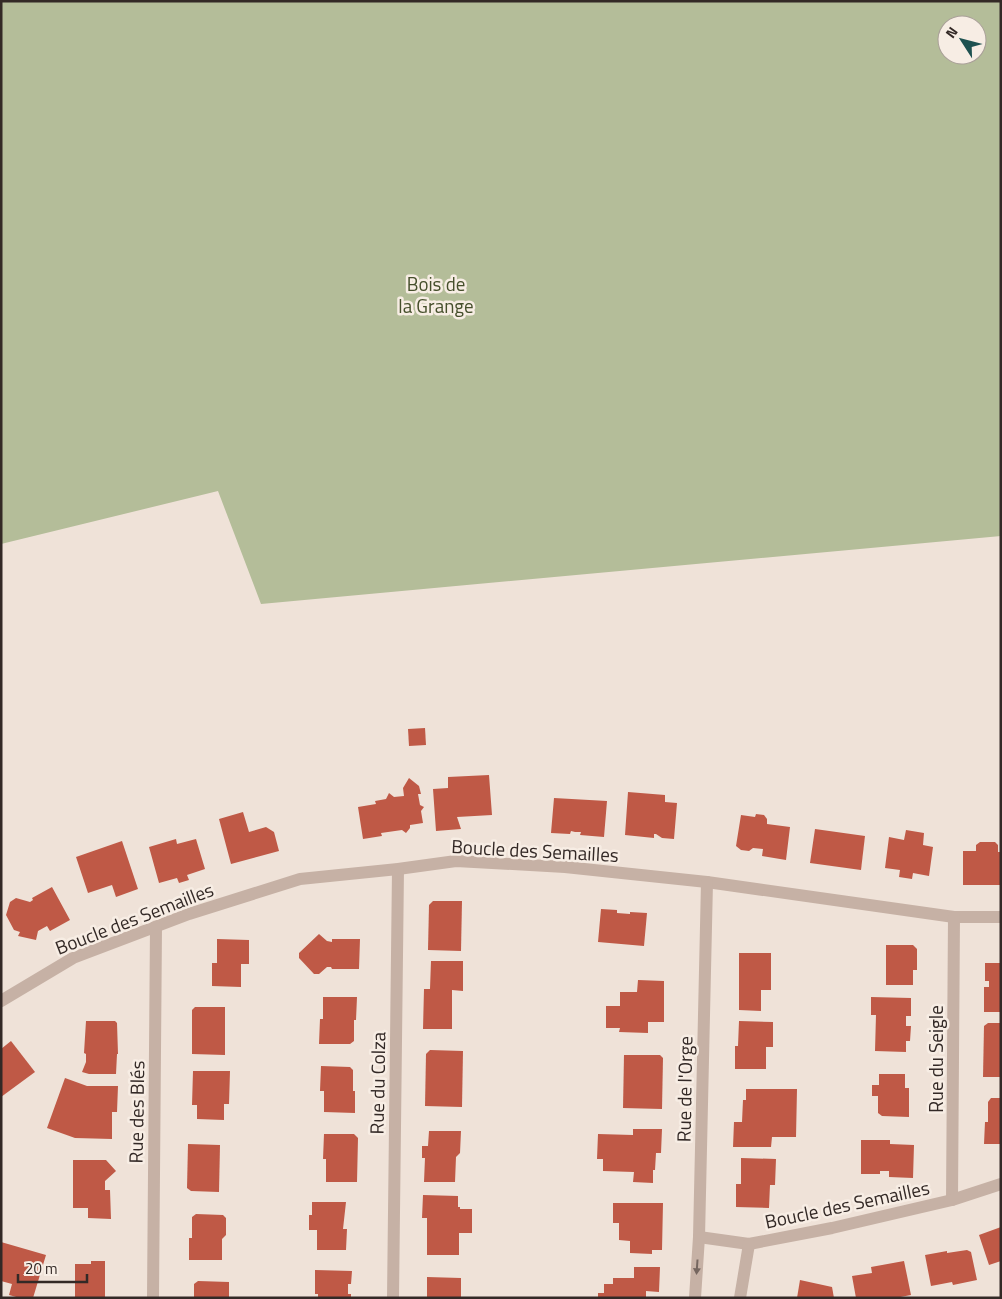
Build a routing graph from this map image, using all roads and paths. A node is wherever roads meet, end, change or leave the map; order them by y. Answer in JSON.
{"nodes":[{"id":1,"x":398,"y":869,"type":"junction"},
{"id":2,"x":707,"y":882,"type":"junction"},
{"id":3,"x":1001,"y":916,"type":"edge"},
{"id":4,"x":954,"y":917,"type":"junction"},
{"id":5,"x":156,"y":927,"type":"junction"},
{"id":6,"x":1,"y":1001,"type":"edge"},
{"id":7,"x":1001,"y":1184,"type":"edge"},
{"id":8,"x":952,"y":1200,"type":"junction"},
{"id":9,"x":699,"y":1237,"type":"junction"},
{"id":10,"x":749,"y":1244,"type":"junction"},
{"id":11,"x":153,"y":1298,"type":"edge"},
{"id":12,"x":393,"y":1298,"type":"edge"},
{"id":13,"x":695,"y":1298,"type":"edge"},
{"id":14,"x":740,"y":1298,"type":"edge"}],
"edges":[{"from":1,"to":2,"type":"street","name":"Boucle des Semailles"},
{"from":1,"to":5,"type":"street","name":"Boucle des Semailles"},
{"from":1,"to":12,"type":"street","name":"Rue du Colza"},
{"from":2,"to":4,"type":"street","name":"Boucle des Semailles"},
{"from":2,"to":9,"type":"street","name":"Rue de l'Orge"},
{"from":3,"to":4,"type":"street","name":"Boucle des Semailles"},
{"from":4,"to":8,"type":"street","name":"Rue du Seigle"},
{"from":5,"to":6,"type":"street","name":"Boucle des Semailles"},
{"from":5,"to":11,"type":"street","name":"Rue des Blés"},
{"from":7,"to":8,"type":"street","name":"Boucle des Semailles"},
{"from":8,"to":10,"type":"street","name":"Boucle des Semailles"},
{"from":9,"to":10,"type":"street","name":"Boucle des Semailles"},
{"from":9,"to":13,"type":"street","name":"Rue de l'Orge","one_way":true},
{"from":10,"to":14,"type":"street"}]}
